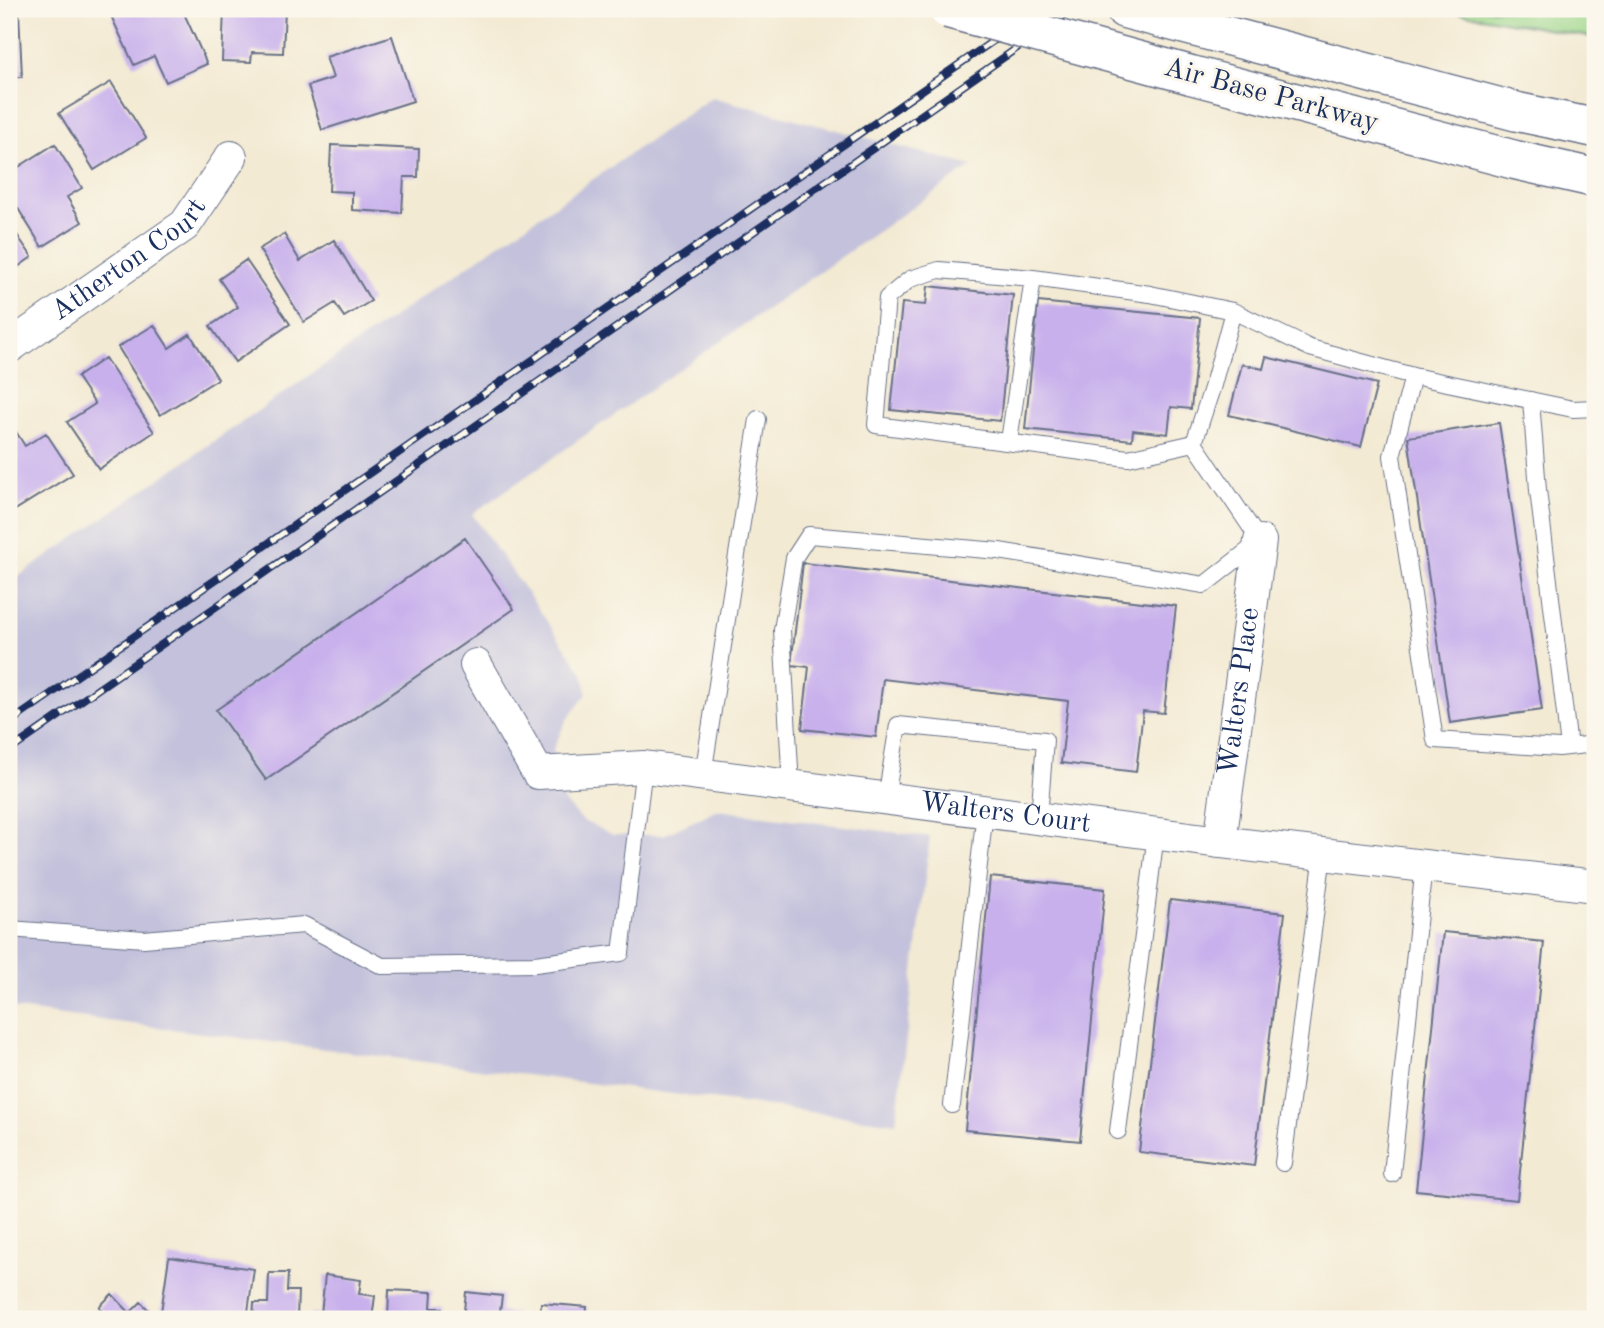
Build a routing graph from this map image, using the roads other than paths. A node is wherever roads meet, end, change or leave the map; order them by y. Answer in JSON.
{"nodes":[{"id":1,"x":948,"y":9,"type":"edge"},
{"id":2,"x":1125,"y":9,"type":"edge"},
{"id":3,"x":1595,"y":128,"type":"edge"},
{"id":4,"x":231,"y":157,"type":"dead end"},
{"id":5,"x":1595,"y":178,"type":"edge"},
{"id":6,"x":1033,"y":278,"type":"junction"},
{"id":7,"x":1233,"y":311,"type":"junction"},
{"id":8,"x":9,"y":346,"type":"edge"},
{"id":9,"x":1413,"y":376,"type":"junction"},
{"id":10,"x":1531,"y":400,"type":"junction"},
{"id":11,"x":1595,"y":408,"type":"edge"},
{"id":12,"x":758,"y":419,"type":"dead end"},
{"id":13,"x":1009,"y":441,"type":"junction"},
{"id":14,"x":1194,"y":443,"type":"junction"},
{"id":15,"x":1260,"y":541,"type":"junction"},
{"id":16,"x":475,"y":665,"type":"dead end"},
{"id":17,"x":1595,"y":744,"type":"edge"},
{"id":18,"x":1569,"y":747,"type":"junction"},
{"id":19,"x":644,"y":767,"type":"junction"},
{"id":20,"x":703,"y":775,"type":"junction"},
{"id":21,"x":790,"y":786,"type":"junction"},
{"id":22,"x":886,"y":798,"type":"junction"},
{"id":23,"x":985,"y":811,"type":"junction"},
{"id":24,"x":1039,"y":818,"type":"junction"},
{"id":25,"x":1156,"y":834,"type":"junction"},
{"id":26,"x":1220,"y":842,"type":"junction"},
{"id":27,"x":1323,"y":854,"type":"junction"},
{"id":28,"x":1424,"y":865,"type":"junction"},
{"id":29,"x":1595,"y":886,"type":"edge"},
{"id":30,"x":9,"y":929,"type":"edge"},
{"id":31,"x":952,"y":1105,"type":"dead end"},
{"id":32,"x":1118,"y":1131,"type":"dead end"},
{"id":33,"x":1283,"y":1163,"type":"dead end"},
{"id":34,"x":1392,"y":1174,"type":"dead end"}],
"edges":[{"from":1,"to":5,"type":"main road","name":"Air Base Parkway","bridge":true},
{"from":2,"to":3,"type":"main road","name":"Air Base Parkway"},
{"from":4,"to":8,"type":"street","name":"Atherton Court"},
{"from":6,"to":7,"type":"lane"},
{"from":6,"to":13,"type":"lane"},
{"from":6,"to":13,"type":"lane"},
{"from":7,"to":9,"type":"lane"},
{"from":7,"to":14,"type":"lane"},
{"from":9,"to":10,"type":"lane"},
{"from":9,"to":18,"type":"lane"},
{"from":10,"to":11,"type":"lane"},
{"from":10,"to":18,"type":"lane"},
{"from":12,"to":20,"type":"lane"},
{"from":13,"to":14,"type":"lane"},
{"from":14,"to":15,"type":"lane"},
{"from":15,"to":21,"type":"lane"},
{"from":15,"to":26,"type":"street","name":"Walters Place"},
{"from":16,"to":19,"type":"street","name":"Walters Court"},
{"from":17,"to":18,"type":"lane"},
{"from":19,"to":20,"type":"street","name":"Walters Court"},
{"from":19,"to":30,"type":"lane"},
{"from":20,"to":21,"type":"street","name":"Walters Court"},
{"from":21,"to":22,"type":"street","name":"Walters Court"},
{"from":22,"to":23,"type":"street","name":"Walters Court"},
{"from":22,"to":24,"type":"lane"},
{"from":23,"to":24,"type":"street","name":"Walters Court"},
{"from":23,"to":31,"type":"lane"},
{"from":24,"to":25,"type":"street","name":"Walters Court"},
{"from":25,"to":26,"type":"street","name":"Walters Court"},
{"from":25,"to":32,"type":"lane"},
{"from":26,"to":27,"type":"street","name":"Walters Court"},
{"from":27,"to":28,"type":"street","name":"Walters Court"},
{"from":27,"to":33,"type":"lane"},
{"from":28,"to":29,"type":"street","name":"Walters Court"},
{"from":28,"to":34,"type":"lane"}]}
